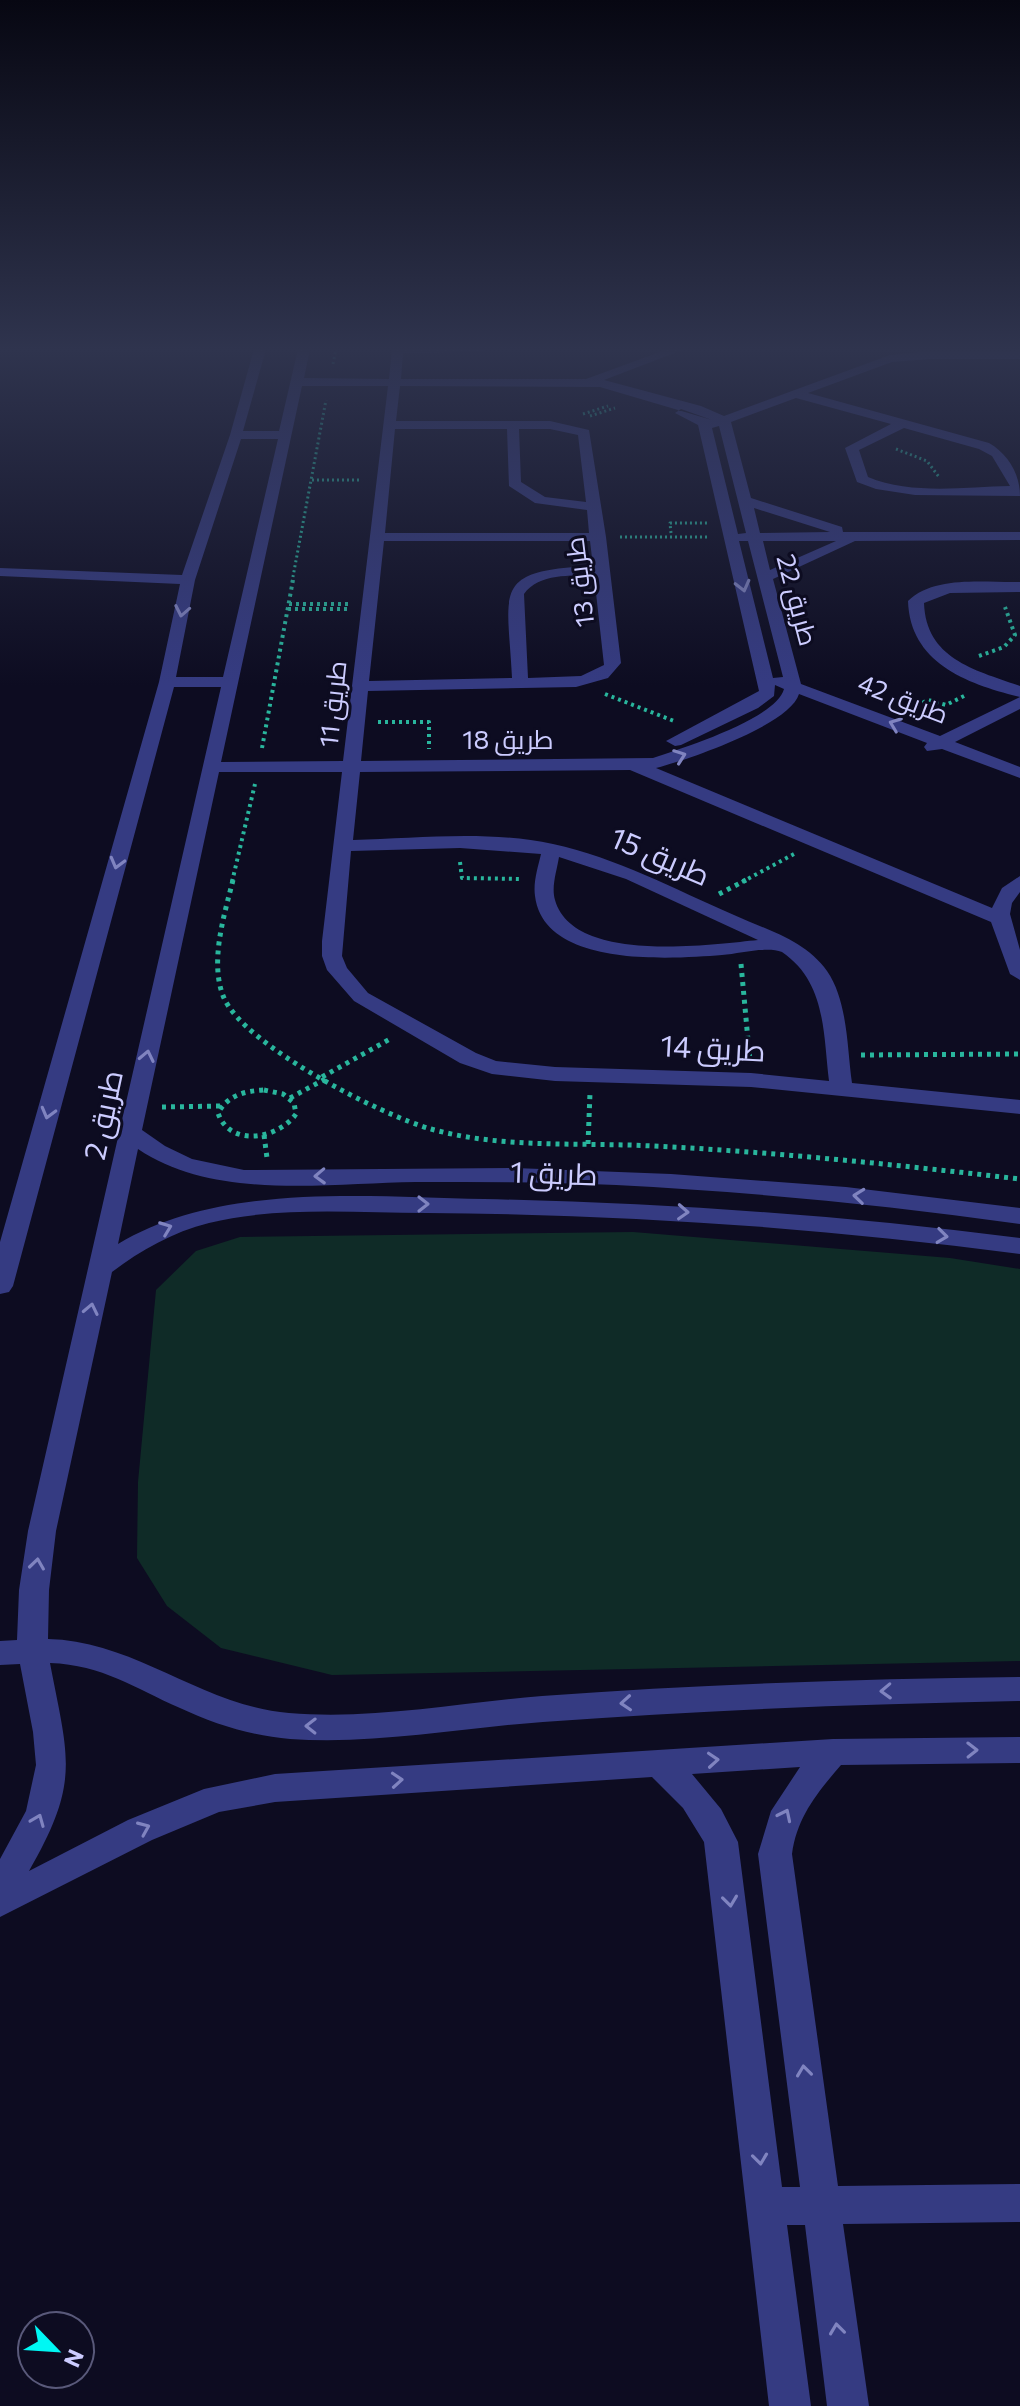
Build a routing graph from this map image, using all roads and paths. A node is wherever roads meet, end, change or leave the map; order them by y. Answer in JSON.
{"nodes":[{"id":1,"x":227,"y":461,"type":"edge"},
{"id":2,"x":279,"y":461,"type":"edge"},
{"id":3,"x":315,"y":461,"type":"edge"},
{"id":4,"x":385,"y":461,"type":"edge"},
{"id":5,"x":514,"y":461,"type":"edge"},
{"id":6,"x":589,"y":461,"type":"edge"},
{"id":7,"x":713,"y":461,"type":"edge"},
{"id":8,"x":736,"y":461,"type":"edge"},
{"id":9,"x":855,"y":461,"type":"edge"},
{"id":10,"x":930,"y":461,"type":"edge"},
{"id":11,"x":1002,"y":461,"type":"edge"},
{"id":12,"x":312,"y":480,"type":"junction"},
{"id":13,"x":357,"y":480,"type":"dead end"},
{"id":14,"x":943,"y":490,"type":"junction"},
{"id":15,"x":1019,"y":491,"type":"edge"},
{"id":16,"x":746,"y":501,"type":"junction"},
{"id":17,"x":595,"y":507,"type":"junction"},
{"id":18,"x":730,"y":531,"type":"junction"},
{"id":19,"x":671,"y":533,"type":"junction"},
{"id":20,"x":599,"y":535,"type":"junction"},
{"id":21,"x":1020,"y":536,"type":"edge"},
{"id":22,"x":377,"y":537,"type":"junction"},
{"id":23,"x":756,"y":537,"type":"junction"},
{"id":24,"x":858,"y":537,"type":"junction"},
{"id":25,"x":602,"y":570,"type":"junction"},
{"id":26,"x":0,"y":572,"type":"edge"},
{"id":27,"x":766,"y":577,"type":"junction"},
{"id":28,"x":188,"y":580,"type":"junction"},
{"id":29,"x":1020,"y":587,"type":"edge"},
{"id":30,"x":996,"y":588,"type":"junction"},
{"id":31,"x":370,"y":606,"type":"junction"},
{"id":32,"x":288,"y":607,"type":"junction"},
{"id":33,"x":949,"y":664,"type":"junction"},
{"id":34,"x":992,"y":681,"type":"junction"},
{"id":35,"x":167,"y":682,"type":"junction"},
{"id":36,"x":230,"y":682,"type":"junction"},
{"id":37,"x":576,"y":682,"type":"junction"},
{"id":38,"x":520,"y":684,"type":"junction"},
{"id":39,"x":767,"y":685,"type":"junction"},
{"id":40,"x":361,"y":686,"type":"junction"},
{"id":41,"x":1020,"y":692,"type":"edge"},
{"id":42,"x":791,"y":693,"type":"junction"},
{"id":43,"x":1020,"y":702,"type":"edge"},
{"id":44,"x":886,"y":721,"type":"junction"},
{"id":45,"x":357,"y":722,"type":"junction"},
{"id":46,"x":697,"y":731,"type":"junction"},
{"id":47,"x":941,"y":742,"type":"junction"},
{"id":48,"x":923,"y":751,"type":"junction"},
{"id":49,"x":261,"y":753,"type":"junction"},
{"id":50,"x":429,"y":753,"type":"junction"},
{"id":51,"x":604,"y":753,"type":"junction"},
{"id":52,"x":213,"y":760,"type":"junction"},
{"id":53,"x":353,"y":760,"type":"junction"},
{"id":54,"x":634,"y":765,"type":"junction"},
{"id":55,"x":1020,"y":773,"type":"edge"},
{"id":56,"x":1020,"y":788,"type":"edge"},
{"id":57,"x":817,"y":842,"type":"junction"},
{"id":58,"x":459,"y":844,"type":"junction"},
{"id":59,"x":343,"y":846,"type":"junction"},
{"id":60,"x":551,"y":849,"type":"junction"},
{"id":61,"x":547,"y":879,"type":"junction"},
{"id":62,"x":1020,"y":882,"type":"edge"},
{"id":63,"x":697,"y":906,"type":"junction"},
{"id":64,"x":1000,"y":919,"type":"junction"},
{"id":65,"x":781,"y":943,"type":"junction"},
{"id":66,"x":740,"y":947,"type":"junction"},
{"id":67,"x":1020,"y":974,"type":"edge"},
{"id":68,"x":412,"y":1027,"type":"junction"},
{"id":69,"x":1020,"y":1054,"type":"edge"},
{"id":70,"x":836,"y":1055,"type":"junction"},
{"id":71,"x":591,"y":1074,"type":"junction"},
{"id":72,"x":751,"y":1080,"type":"junction"},
{"id":73,"x":841,"y":1088,"type":"junction"},
{"id":74,"x":290,"y":1098,"type":"junction"},
{"id":75,"x":221,"y":1106,"type":"junction"},
{"id":76,"x":1020,"y":1107,"type":"edge"},
{"id":77,"x":136,"y":1108,"type":"junction"},
{"id":78,"x":131,"y":1132,"type":"junction"},
{"id":79,"x":588,"y":1144,"type":"dead end"},
{"id":80,"x":1020,"y":1216,"type":"edge"},
{"id":81,"x":1020,"y":1246,"type":"edge"},
{"id":82,"x":100,"y":1269,"type":"junction"},
{"id":83,"x":0,"y":1286,"type":"edge"},
{"id":84,"x":33,"y":1650,"type":"junction"},
{"id":85,"x":0,"y":1653,"type":"edge"},
{"id":86,"x":1020,"y":1689,"type":"edge"},
{"id":87,"x":1020,"y":1750,"type":"edge"},
{"id":88,"x":833,"y":1752,"type":"junction"},
{"id":89,"x":659,"y":1763,"type":"junction"},
{"id":90,"x":0,"y":1888,"type":"edge"},
{"id":91,"x":0,"y":1902,"type":"edge"},
{"id":92,"x":1020,"y":2203,"type":"edge"},
{"id":93,"x":766,"y":2206,"type":"junction"},
{"id":94,"x":821,"y":2206,"type":"junction"},
{"id":95,"x":790,"y":2406,"type":"edge"},
{"id":96,"x":848,"y":2406,"type":"edge"}],
"edges":[{"from":1,"to":28,"type":"street","name":"طريق 2"},
{"from":2,"to":36,"type":"street","name":"طريق 2"},
{"from":3,"to":12,"type":"path"},
{"from":4,"to":22,"type":"street","name":"طريق 11"},
{"from":5,"to":17,"type":"street"},
{"from":6,"to":17,"type":"street","name":"طريق 13"},
{"from":7,"to":18,"type":"street","name":"طريق 22"},
{"from":8,"to":16,"type":"street","name":"طريق 22"},
{"from":9,"to":14,"type":"street"},
{"from":10,"to":14,"type":"path"},
{"from":11,"to":15,"type":"street"},
{"from":12,"to":13,"type":"path"},
{"from":12,"to":32,"type":"path"},
{"from":14,"to":15,"type":"street"},
{"from":16,"to":23,"type":"street","name":"طريق 22"},
{"from":16,"to":24,"type":"street"},
{"from":17,"to":20,"type":"street","name":"طريق 13"},
{"from":18,"to":19,"type":"path"},
{"from":18,"to":19,"type":"path"},
{"from":18,"to":20,"type":"path"},
{"from":18,"to":23,"type":"street"},
{"from":18,"to":39,"type":"street","name":"طريق 22","one_way":true},
{"from":19,"to":20,"type":"path"},
{"from":20,"to":22,"type":"street"},
{"from":20,"to":25,"type":"street","name":"طريق 13"},
{"from":21,"to":24,"type":"street"},
{"from":22,"to":31,"type":"street","name":"طريق 11"},
{"from":23,"to":24,"type":"street"},
{"from":23,"to":27,"type":"street","name":"طريق 22"},
{"from":24,"to":27,"type":"street"},
{"from":25,"to":37,"type":"street","name":"طريق 13"},
{"from":25,"to":38,"type":"street"},
{"from":26,"to":28,"type":"street"},
{"from":27,"to":42,"type":"street","name":"طريق 22"},
{"from":28,"to":35,"type":"street","name":"طريق 2","one_way":true},
{"from":29,"to":30,"type":"street"},
{"from":30,"to":33,"type":"path"},
{"from":30,"to":33,"type":"street"},
{"from":31,"to":32,"type":"path"},
{"from":31,"to":40,"type":"street","name":"طريق 11"},
{"from":32,"to":49,"type":"path"},
{"from":33,"to":34,"type":"street"},
{"from":34,"to":41,"type":"street"},
{"from":34,"to":44,"type":"path"},
{"from":35,"to":36,"type":"street"},
{"from":35,"to":83,"type":"street","name":"طريق 2","one_way":true},
{"from":36,"to":52,"type":"street","name":"طريق 2"},
{"from":37,"to":38,"type":"street","name":"طريق 13"},
{"from":37,"to":46,"type":"path"},
{"from":38,"to":40,"type":"street","name":"طريق 13"},
{"from":39,"to":42,"type":"street","name":"طريق 42"},
{"from":39,"to":46,"type":"street","name":"طريق 18"},
{"from":40,"to":45,"type":"street","name":"طريق 11"},
{"from":42,"to":44,"type":"street","name":"طريق 42"},
{"from":42,"to":48,"type":"street","name":"طريق 42"},
{"from":54,"to":42,"type":"street","name":"طريق 18","one_way":true},
{"from":43,"to":47,"type":"street"},
{"from":47,"to":44,"type":"street","name":"طريق 42","one_way":true},
{"from":45,"to":50,"type":"path"},
{"from":45,"to":53,"type":"street","name":"طريق 11"},
{"from":46,"to":51,"type":"street","name":"طريق 18"},
{"from":47,"to":48,"type":"street"},
{"from":47,"to":55,"type":"street","name":"طريق 42"},
{"from":48,"to":56,"type":"street","name":"طريق 42"},
{"from":49,"to":52,"type":"street","name":"طريق 18"},
{"from":49,"to":53,"type":"street","name":"طريق 18"},
{"from":50,"to":51,"type":"street","name":"طريق 18"},
{"from":50,"to":53,"type":"street","name":"طريق 18"},
{"from":51,"to":54,"type":"street"},
{"from":52,"to":53,"type":"street","name":"طريق 18"},
{"from":77,"to":52,"type":"street","name":"طريق 2","one_way":true},
{"from":53,"to":54,"type":"street","name":"طريق 18"},
{"from":53,"to":59,"type":"street","name":"طريق 11"},
{"from":54,"to":57,"type":"street"},
{"from":57,"to":63,"type":"path"},
{"from":57,"to":64,"type":"street"},
{"from":58,"to":59,"type":"street","name":"طريق 15"},
{"from":58,"to":60,"type":"street","name":"طريق 15"},
{"from":58,"to":61,"type":"path"},
{"from":59,"to":68,"type":"street","name":"طريق 11"},
{"from":60,"to":61,"type":"street"},
{"from":60,"to":63,"type":"street","name":"طريق 15"},
{"from":61,"to":66,"type":"street"},
{"from":62,"to":64,"type":"street"},
{"from":63,"to":65,"type":"street","name":"طريق 15"},
{"from":64,"to":67,"type":"street"},
{"from":65,"to":66,"type":"street"},
{"from":65,"to":70,"type":"street","name":"طريق 15"},
{"from":66,"to":72,"type":"path"},
{"from":68,"to":71,"type":"street","name":"طريق 14"},
{"from":68,"to":74,"type":"path"},
{"from":69,"to":70,"type":"path"},
{"from":70,"to":73,"type":"street","name":"طريق 15"},
{"from":71,"to":72,"type":"street","name":"طريق 14"},
{"from":71,"to":79,"type":"path"},
{"from":72,"to":73,"type":"street","name":"طريق 14"},
{"from":73,"to":76,"type":"street","name":"طريق 14"},
{"from":74,"to":75,"type":"path"},
{"from":74,"to":75,"type":"path"},
{"from":75,"to":77,"type":"path"},
{"from":77,"to":78,"type":"street","name":"طريق 2"},
{"from":80,"to":78,"type":"street","name":"طريق 1","one_way":true},
{"from":78,"to":82,"type":"street","name":"طريق 2"},
{"from":82,"to":81,"type":"street","name":"طريق 1","one_way":true},
{"from":84,"to":82,"type":"street","name":"طريق 2","one_way":true},
{"from":84,"to":85,"type":"street"},
{"from":86,"to":84,"type":"street","one_way":true},
{"from":90,"to":84,"type":"street","name":"طريق 2","one_way":true},
{"from":88,"to":87,"type":"street","one_way":true},
{"from":89,"to":88,"type":"street","one_way":true},
{"from":94,"to":88,"type":"street","one_way":true},
{"from":91,"to":89,"type":"street","one_way":true},
{"from":89,"to":93,"type":"street","one_way":true},
{"from":92,"to":94,"type":"street"},
{"from":93,"to":94,"type":"street"},
{"from":93,"to":95,"type":"street"},
{"from":96,"to":94,"type":"street","one_way":true}]}
